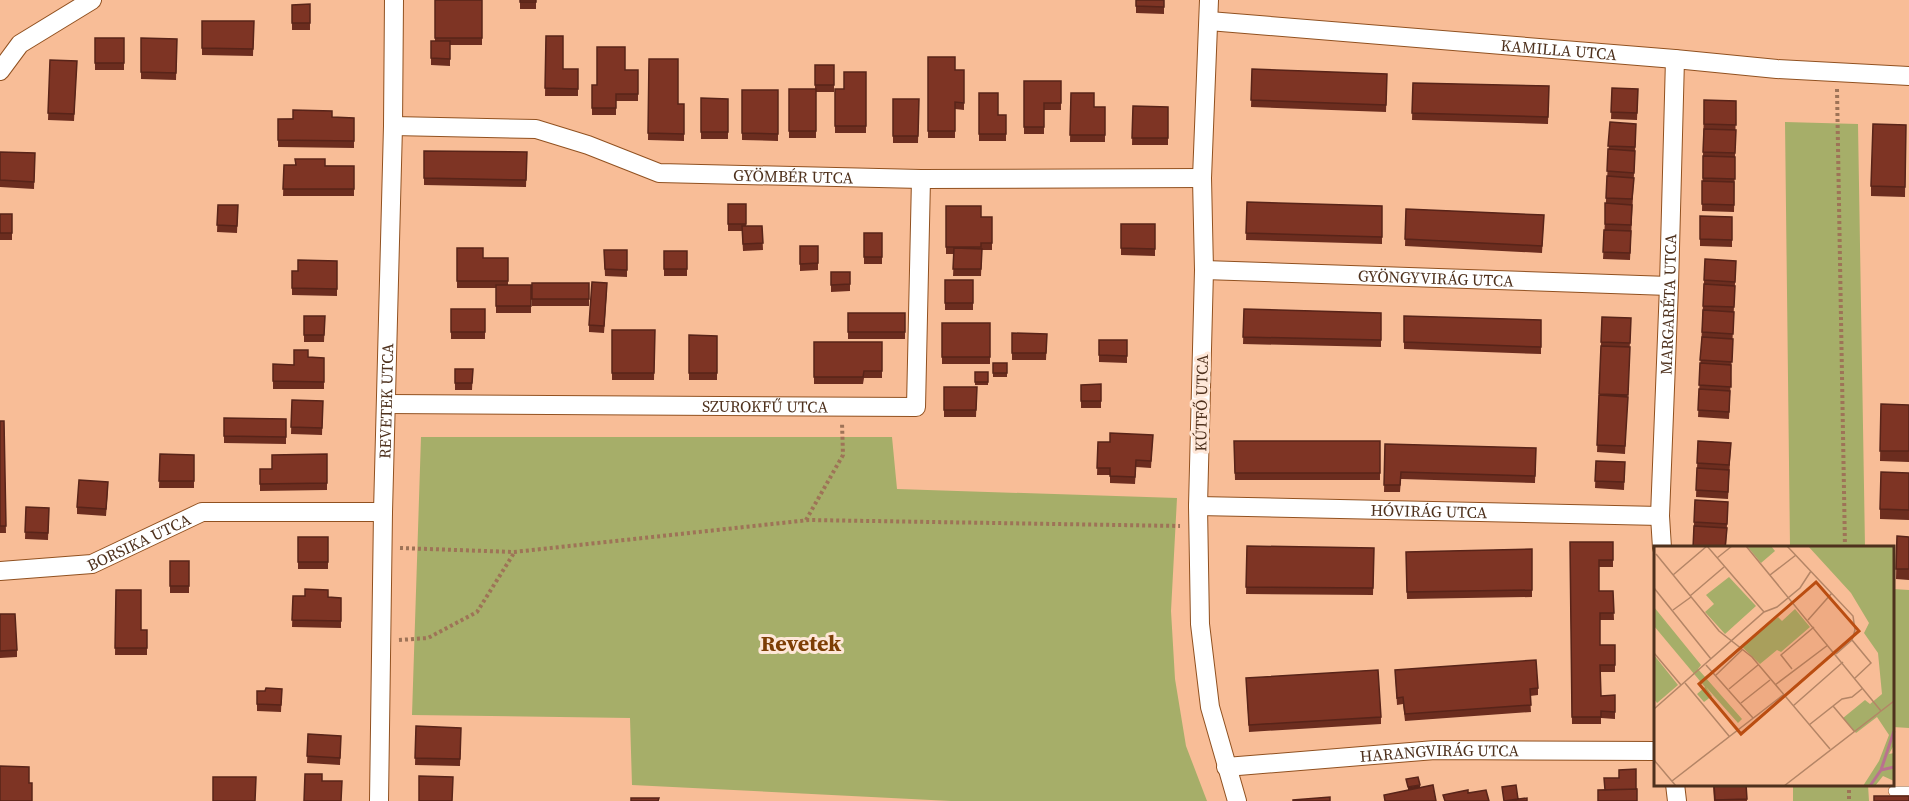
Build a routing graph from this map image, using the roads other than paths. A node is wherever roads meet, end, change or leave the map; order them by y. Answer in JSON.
{"nodes":[{"id":1,"x":92,"y":0,"type":"edge"},
{"id":2,"x":394,"y":0,"type":"edge"},
{"id":3,"x":1209,"y":0,"type":"edge"},
{"id":4,"x":1209,"y":21,"type":"junction"},
{"id":5,"x":1675,"y":59,"type":"junction"},
{"id":6,"x":0,"y":71,"type":"edge"},
{"id":7,"x":1909,"y":76,"type":"edge"},
{"id":8,"x":393,"y":126,"type":"junction"},
{"id":9,"x":1202,"y":178,"type":"junction"},
{"id":10,"x":921,"y":179,"type":"junction"},
{"id":11,"x":1204,"y":270,"type":"junction"},
{"id":12,"x":1669,"y":285,"type":"junction"},
{"id":13,"x":387,"y":404,"type":"junction"},
{"id":14,"x":1198,"y":506,"type":"junction"},
{"id":15,"x":383,"y":512,"type":"junction"},
{"id":16,"x":1660,"y":516,"type":"junction"},
{"id":17,"x":1662,"y":546,"type":"edge"},
{"id":18,"x":0,"y":571,"type":"edge"},
{"id":19,"x":1654,"y":750,"type":"edge"},
{"id":20,"x":1226,"y":767,"type":"junction"},
{"id":21,"x":1675,"y":786,"type":"edge"},
{"id":22,"x":1893,"y":791,"type":"dead end"},
{"id":23,"x":1909,"y":791,"type":"edge"},
{"id":24,"x":379,"y":801,"type":"edge"},
{"id":25,"x":1237,"y":801,"type":"edge"},
{"id":26,"x":1677,"y":801,"type":"edge"}],
"edges":[{"from":1,"to":6,"type":"street"},
{"from":2,"to":8,"type":"street","name":"REVETEK UTCA"},
{"from":3,"to":4,"type":"street","name":"KÚTFŐ UTCA"},
{"from":4,"to":5,"type":"street","name":"KAMILLA UTCA"},
{"from":4,"to":9,"type":"street","name":"KÚTFŐ UTCA"},
{"from":5,"to":7,"type":"street","name":"KAMILLA UTCA"},
{"from":5,"to":12,"type":"street","name":"MARGARÉTA UTCA"},
{"from":8,"to":10,"type":"street","name":"GYÖMBÉR UTCA"},
{"from":8,"to":13,"type":"street","name":"REVETEK UTCA"},
{"from":9,"to":10,"type":"street","name":"GYÖMBÉR UTCA"},
{"from":9,"to":11,"type":"street","name":"KÚTFŐ UTCA"},
{"from":10,"to":13,"type":"street","name":"SZUROKFŰ UTCA"},
{"from":11,"to":12,"type":"street","name":"GYÖNGYVIRÁG UTCA"},
{"from":11,"to":14,"type":"street","name":"KÚTFŐ UTCA"},
{"from":12,"to":16,"type":"street","name":"MARGARÉTA UTCA"},
{"from":13,"to":15,"type":"street","name":"REVETEK UTCA"},
{"from":14,"to":16,"type":"street","name":"HÓVIRÁG UTCA"},
{"from":14,"to":20,"type":"street","name":"KÚTFŐ UTCA"},
{"from":15,"to":18,"type":"street","name":"BORSIKA UTCA"},
{"from":15,"to":24,"type":"street","name":"REVETEK UTCA"},
{"from":16,"to":17,"type":"street","name":"MARGARÉTA UTCA"},
{"from":19,"to":20,"type":"street","name":"HARANGVIRÁG UTCA"},
{"from":20,"to":25,"type":"street","name":"KÚTFŐ UTCA"},
{"from":21,"to":26,"type":"street"},
{"from":22,"to":23,"type":"lane"}]}
